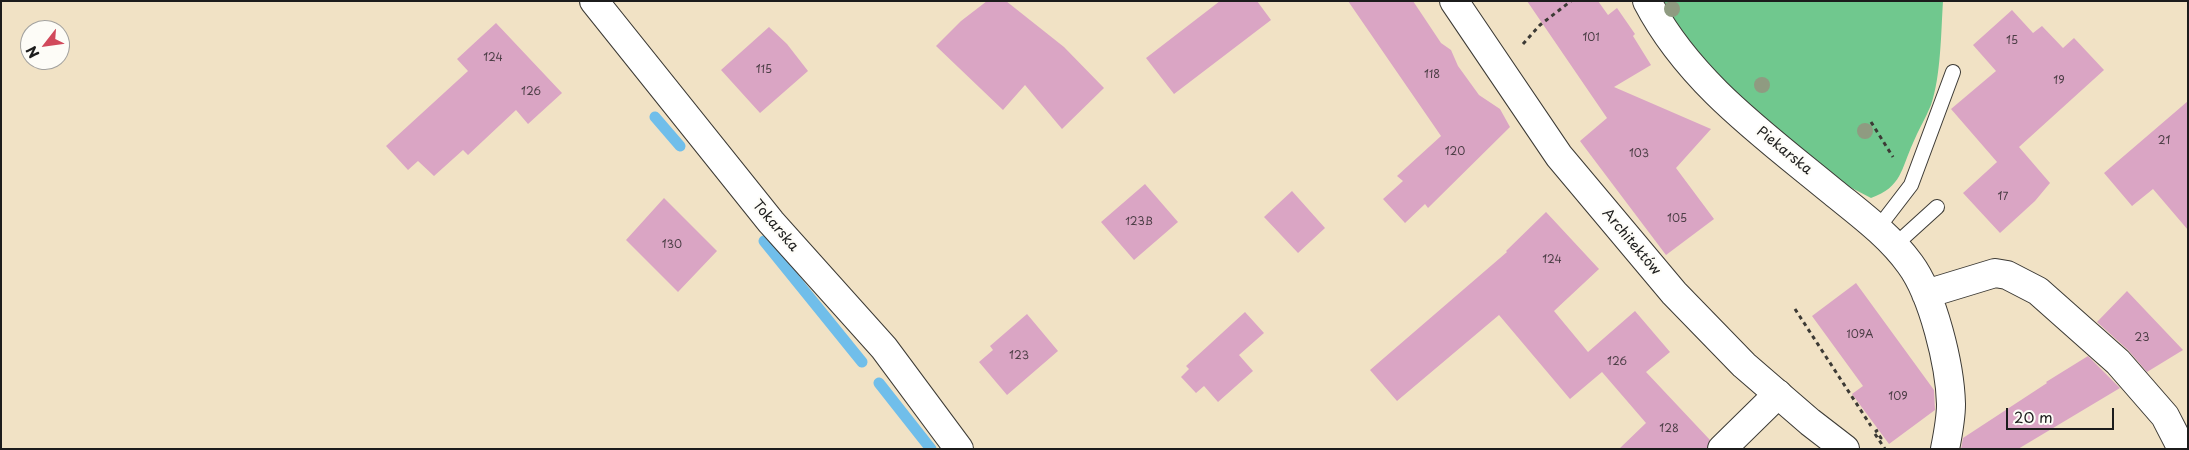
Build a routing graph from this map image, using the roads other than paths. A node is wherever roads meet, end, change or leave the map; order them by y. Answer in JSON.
{"nodes":[{"id":1,"x":594,"y":1,"type":"edge"},
{"id":2,"x":1454,"y":1,"type":"edge"},
{"id":3,"x":1647,"y":1,"type":"edge"},
{"id":4,"x":1953,"y":72,"type":"dead end"},
{"id":5,"x":1937,"y":207,"type":"dead end"},
{"id":6,"x":1886,"y":237,"type":"junction"},
{"id":7,"x":1926,"y":294,"type":"junction"},
{"id":8,"x":1778,"y":394,"type":"junction"},
{"id":9,"x":959,"y":449,"type":"edge"},
{"id":10,"x":1722,"y":449,"type":"edge"},
{"id":11,"x":1845,"y":449,"type":"edge"},
{"id":12,"x":1945,"y":449,"type":"edge"},
{"id":13,"x":2182,"y":449,"type":"edge"}],
"edges":[{"from":1,"to":9,"type":"street","name":"Tokarska"},
{"from":2,"to":8,"type":"street","name":"Architektów"},
{"from":3,"to":6,"type":"street","name":"Piekarska"},
{"from":4,"to":6,"type":"lane"},
{"from":5,"to":6,"type":"lane"},
{"from":6,"to":7,"type":"street","name":"Piekarska"},
{"from":7,"to":12,"type":"street","name":"Piekarska"},
{"from":7,"to":13,"type":"street"},
{"from":8,"to":10,"type":"street"},
{"from":8,"to":11,"type":"street","name":"Architektów"}]}
